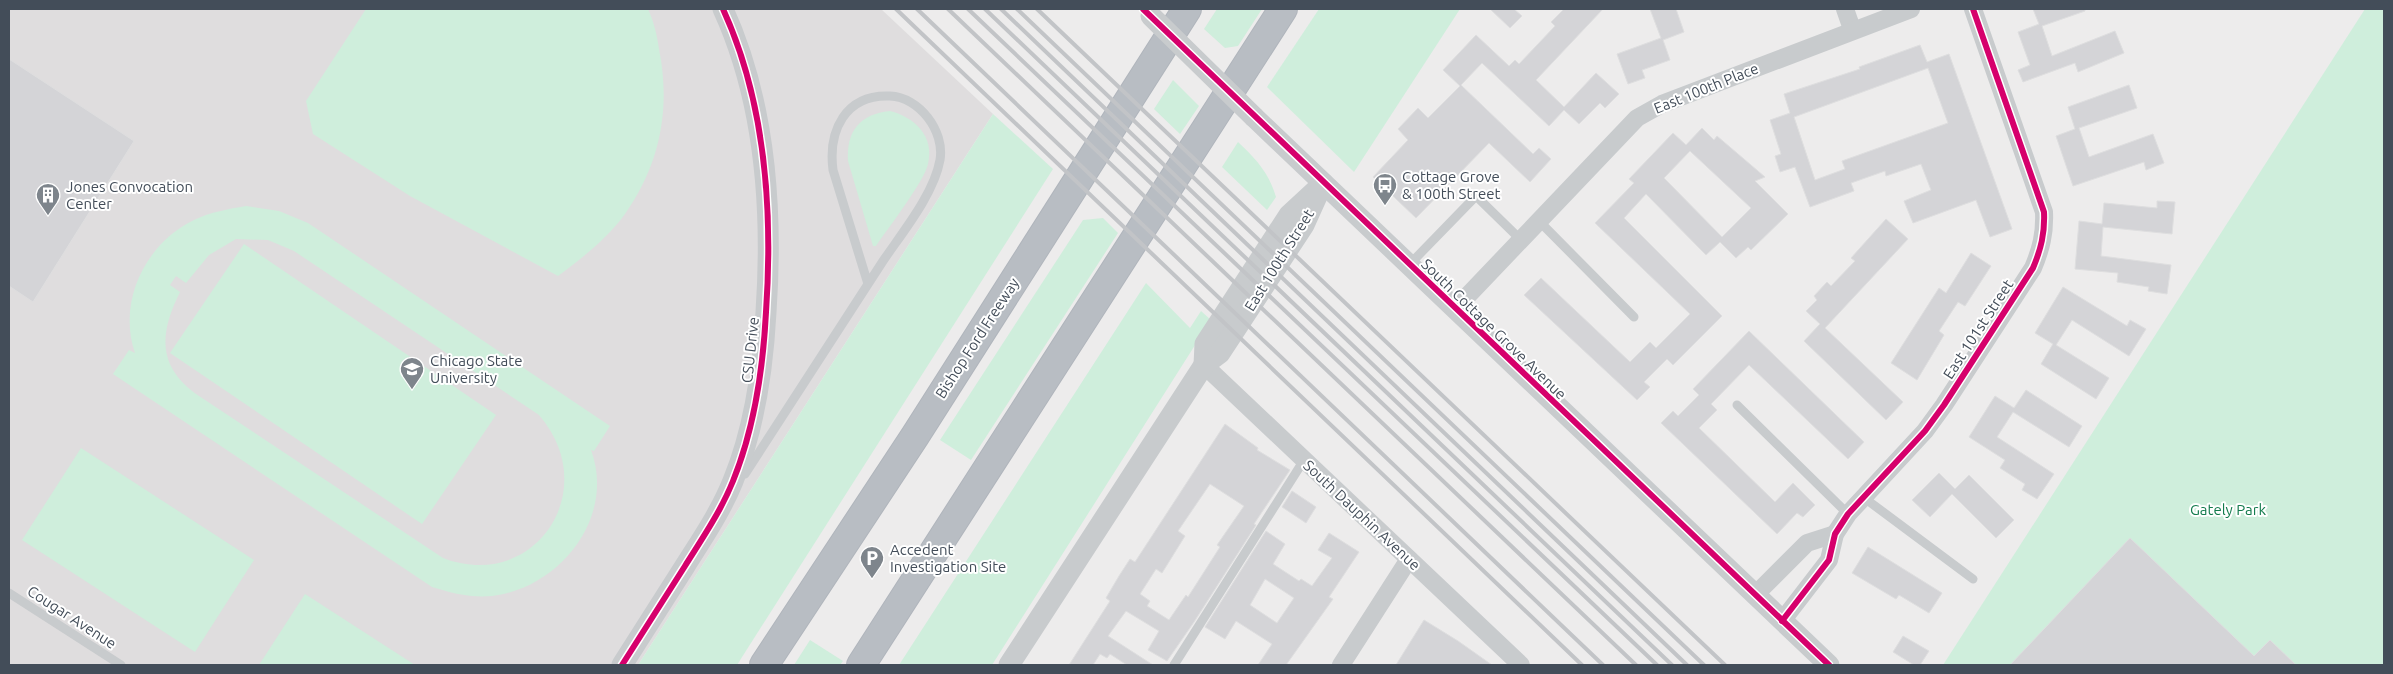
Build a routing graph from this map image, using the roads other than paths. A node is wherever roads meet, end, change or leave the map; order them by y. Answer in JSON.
{"nodes":[{"id":1,"x":723,"y":9,"type":"edge"},
{"id":2,"x":1187,"y":9,"type":"edge"},
{"id":3,"x":1283,"y":9,"type":"edge"},
{"id":4,"x":1303,"y":9,"type":"edge"},
{"id":5,"x":1845,"y":9,"type":"edge"},
{"id":6,"x":1911,"y":9,"type":"edge"},
{"id":7,"x":1973,"y":9,"type":"edge"},
{"id":8,"x":1147,"y":13,"type":"edge"},
{"id":9,"x":1852,"y":29,"type":"junction"},
{"id":10,"x":1323,"y":183,"type":"junction"},
{"id":11,"x":1538,"y":220,"type":"junction"},
{"id":12,"x":1520,"y":240,"type":"junction"},
{"id":13,"x":1408,"y":265,"type":"junction"},
{"id":14,"x":868,"y":284,"type":"junction"},
{"id":15,"x":1455,"y":309,"type":"junction"},
{"id":16,"x":1634,"y":317,"type":"dead end"},
{"id":17,"x":1077,"y":331,"type":"junction"},
{"id":18,"x":1204,"y":365,"type":"junction"},
{"id":19,"x":1737,"y":406,"type":"dead end"},
{"id":20,"x":1304,"y":460,"type":"junction"},
{"id":21,"x":1863,"y":498,"type":"junction"},
{"id":22,"x":1848,"y":514,"type":"junction"},
{"id":23,"x":1835,"y":534,"type":"junction"},
{"id":24,"x":702,"y":539,"type":"junction"},
{"id":25,"x":1409,"y":559,"type":"junction"},
{"id":26,"x":1973,"y":579,"type":"dead end"},
{"id":27,"x":9,"y":593,"type":"edge"},
{"id":28,"x":1755,"y":595,"type":"junction"},
{"id":29,"x":1782,"y":621,"type":"junction"},
{"id":30,"x":1515,"y":663,"type":"edge"},
{"id":31,"x":121,"y":665,"type":"edge"},
{"id":32,"x":622,"y":665,"type":"edge"},
{"id":33,"x":764,"y":665,"type":"edge"},
{"id":34,"x":861,"y":665,"type":"edge"},
{"id":35,"x":1009,"y":665,"type":"edge"},
{"id":36,"x":1174,"y":665,"type":"edge"},
{"id":37,"x":1341,"y":665,"type":"edge"},
{"id":38,"x":1828,"y":665,"type":"edge"}],
"edges":[{"from":1,"to":24,"type":"street","name":"CSU Drive"},
{"from":2,"to":33,"type":"highway","name":"Bishop Ford Freeway"},
{"from":3,"to":17,"type":"highway"},
{"from":4,"to":17,"type":"highway"},
{"from":5,"to":9,"type":"street"},
{"from":6,"to":9,"type":"street","name":"East 100th Place"},
{"from":7,"to":21,"type":"street","name":"East 101st Street"},
{"from":8,"to":10,"type":"street","name":"South Cottage Grove Avenue","bridge":true},
{"from":9,"to":11,"type":"street","name":"East 100th Place"},
{"from":10,"to":13,"type":"street","name":"South Cottage Grove Avenue"},
{"from":10,"to":18,"type":"street","name":"East 100th Street"},
{"from":11,"to":12,"type":"street","name":"East 100th Place"},
{"from":11,"to":16,"type":"lane"},
{"from":12,"to":13,"type":"lane"},
{"from":12,"to":15,"type":"street","name":"East 100th Place"},
{"from":13,"to":15,"type":"street","name":"South Cottage Grove Avenue"},
{"from":14,"to":14,"type":"lane"},
{"from":14,"to":24,"type":"lane"},
{"from":15,"to":28,"type":"street","name":"South Cottage Grove Avenue"},
{"from":17,"to":34,"type":"highway"},
{"from":18,"to":20,"type":"street","name":"South Dauphin Avenue"},
{"from":18,"to":35,"type":"street","name":"East 100th Street"},
{"from":19,"to":22,"type":"lane"},
{"from":20,"to":25,"type":"street","name":"South Dauphin Avenue"},
{"from":20,"to":36,"type":"lane"},
{"from":21,"to":22,"type":"street","name":"East 101st Street"},
{"from":21,"to":26,"type":"lane"},
{"from":22,"to":23,"type":"street","name":"East 101st Street"},
{"from":23,"to":28,"type":"street"},
{"from":23,"to":29,"type":"street","name":"East 101st Street"},
{"from":24,"to":32,"type":"street","name":"CSU Drive"},
{"from":25,"to":30,"type":"street","name":"South Dauphin Avenue"},
{"from":25,"to":37,"type":"street"},
{"from":27,"to":31,"type":"lane","name":"Cougar Avenue"},
{"from":28,"to":29,"type":"street","name":"South Cottage Grove Avenue"},
{"from":29,"to":38,"type":"street","name":"South Cottage Grove Avenue"}]}
